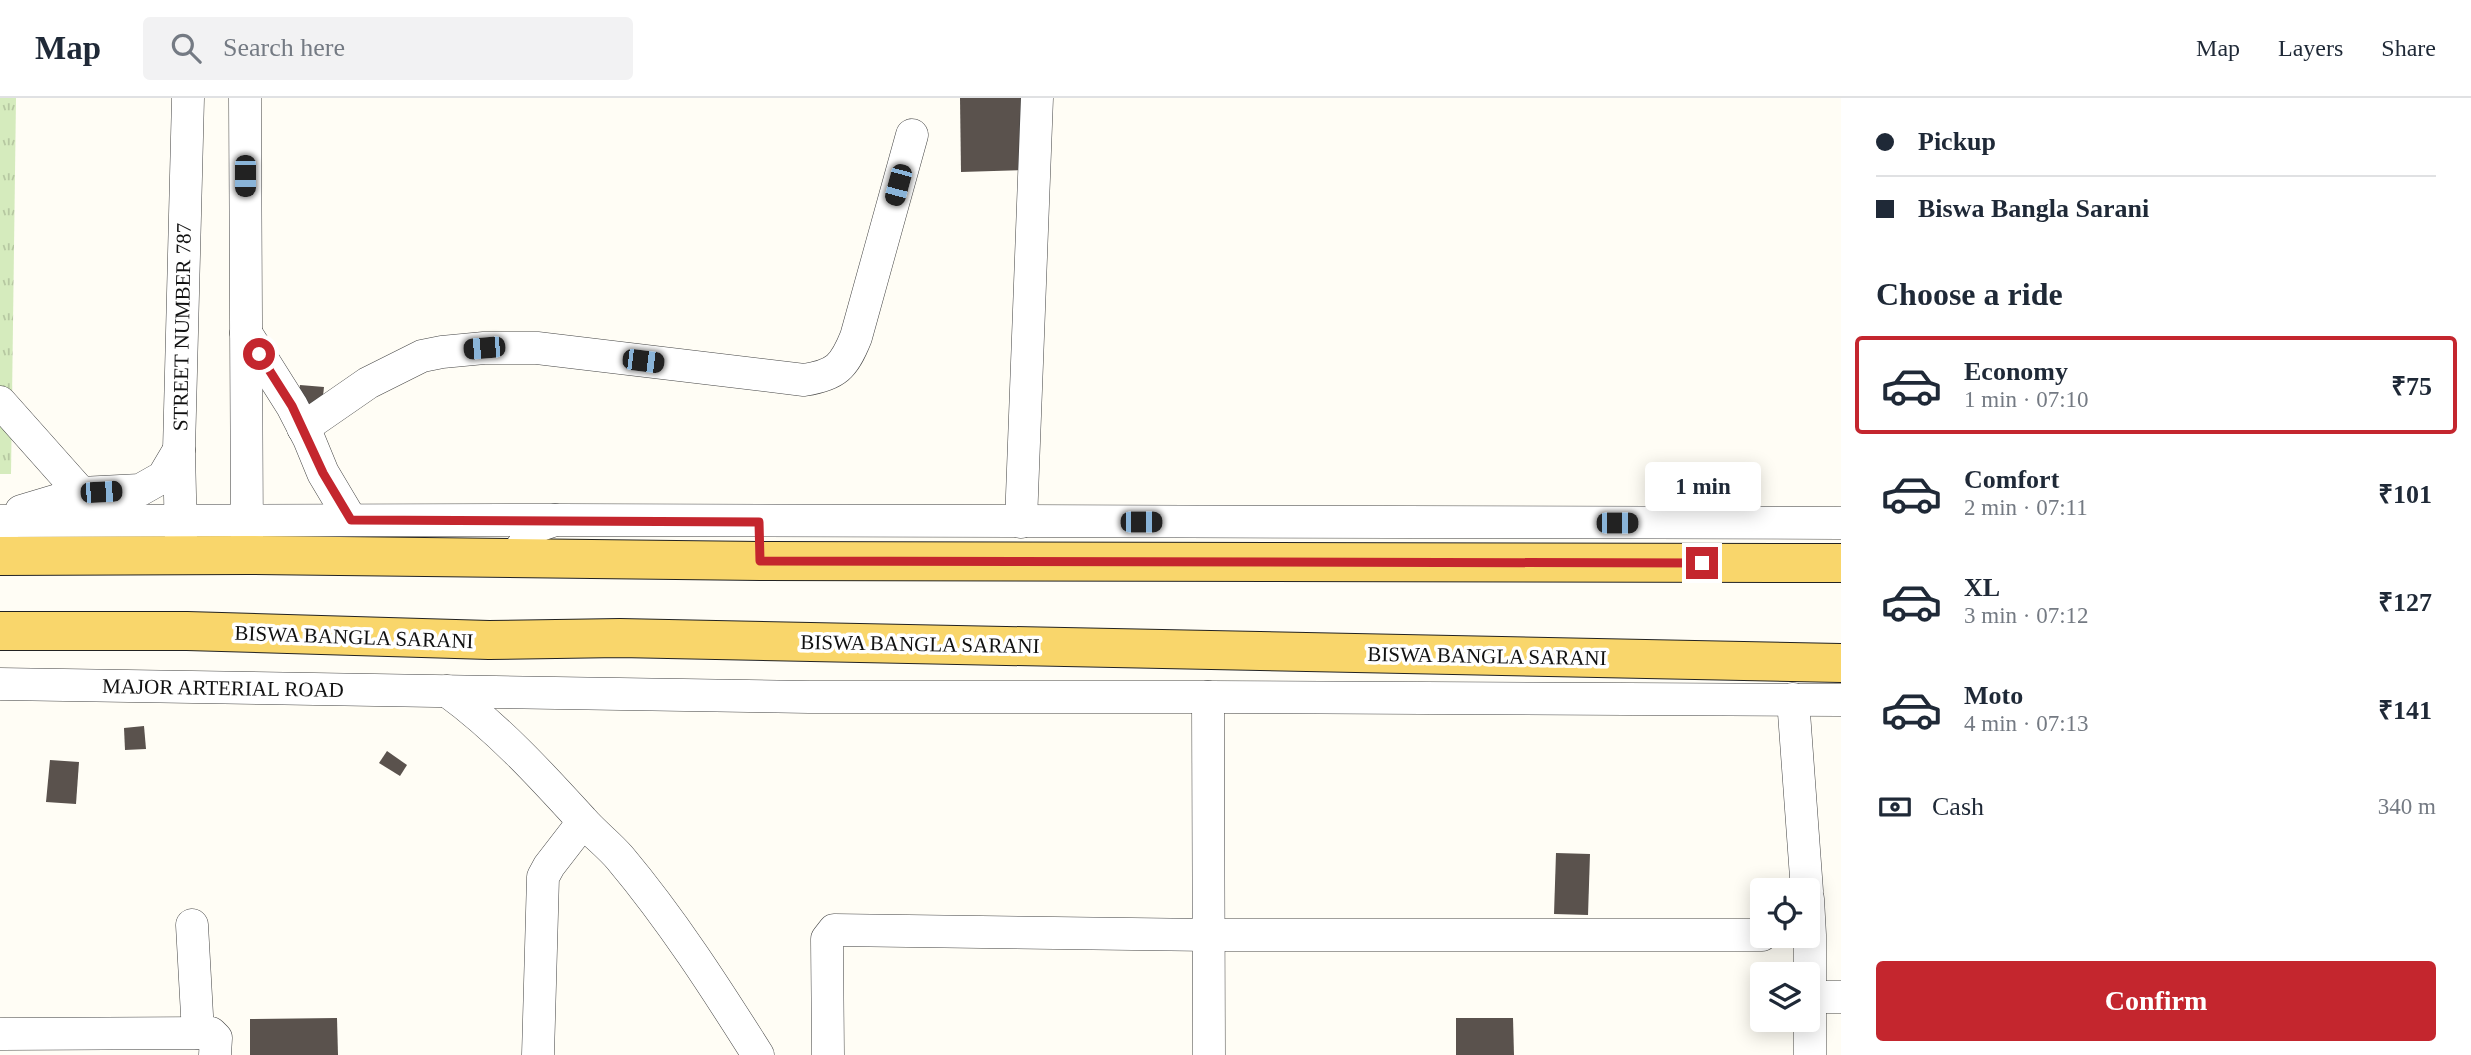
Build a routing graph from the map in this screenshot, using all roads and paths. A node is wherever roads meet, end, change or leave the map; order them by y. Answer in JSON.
{"nodes":[{"id":1,"x":188,"y":98,"type":"edge"},
{"id":2,"x":245,"y":98,"type":"edge"},
{"id":3,"x":1037,"y":98,"type":"edge"},
{"id":4,"x":912,"y":135,"type":"dead end"},
{"id":5,"x":245,"y":331,"type":"junction"},
{"id":6,"x":0,"y":402,"type":"edge"},
{"id":7,"x":303,"y":428,"type":"junction"},
{"id":8,"x":179,"y":450,"type":"junction"},
{"id":9,"x":81,"y":493,"type":"junction"},
{"id":10,"x":0,"y":519,"type":"edge"},
{"id":11,"x":351,"y":520,"type":"junction"},
{"id":12,"x":555,"y":520,"type":"junction"},
{"id":13,"x":759,"y":522,"type":"junction"},
{"id":14,"x":1021,"y":522,"type":"junction"},
{"id":15,"x":1841,"y":523,"type":"edge"},
{"id":16,"x":247,"y":537,"type":"junction"},
{"id":17,"x":181,"y":538,"type":"junction"},
{"id":18,"x":0,"y":556,"type":"edge"},
{"id":19,"x":514,"y":558,"type":"junction"},
{"id":20,"x":760,"y":561,"type":"junction"},
{"id":21,"x":1841,"y":563,"type":"edge"},
{"id":22,"x":0,"y":631,"type":"edge"},
{"id":23,"x":1841,"y":663,"type":"edge"},
{"id":24,"x":0,"y":684,"type":"edge"},
{"id":25,"x":447,"y":691,"type":"junction"},
{"id":26,"x":1208,"y":696,"type":"junction"},
{"id":27,"x":1793,"y":699,"type":"junction"},
{"id":28,"x":1841,"y":700,"type":"edge"},
{"id":29,"x":583,"y":822,"type":"junction"},
{"id":30,"x":1806,"y":878,"type":"edge"},
{"id":31,"x":192,"y":925,"type":"dead end"},
{"id":32,"x":1209,"y":935,"type":"junction"},
{"id":33,"x":1750,"y":935,"type":"edge"},
{"id":34,"x":1820,"y":997,"type":"edge"},
{"id":35,"x":1841,"y":997,"type":"edge"},
{"id":36,"x":1810,"y":1032,"type":"edge"},
{"id":37,"x":0,"y":1034,"type":"edge"},
{"id":38,"x":206,"y":1044,"type":"edge"},
{"id":39,"x":538,"y":1055,"type":"edge"},
{"id":40,"x":758,"y":1055,"type":"edge"},
{"id":41,"x":828,"y":1055,"type":"edge"},
{"id":42,"x":1209,"y":1055,"type":"edge"},
{"id":43,"x":1810,"y":1055,"type":"edge"}],
"edges":[{"from":1,"to":8,"type":"street","name":"STREET NUMBER 787"},
{"from":2,"to":5,"type":"street"},
{"from":3,"to":14,"type":"street"},
{"from":4,"to":7,"type":"street"},
{"from":5,"to":7,"type":"street"},
{"from":5,"to":16,"type":"street"},
{"from":6,"to":9,"type":"street"},
{"from":7,"to":11,"type":"street"},
{"from":8,"to":9,"type":"street"},
{"from":8,"to":17,"type":"street","name":"STREET NUMBER 787"},
{"from":9,"to":10,"type":"street"},
{"from":10,"to":17,"type":"street"},
{"from":11,"to":12,"type":"street"},
{"from":11,"to":16,"type":"street"},
{"from":12,"to":13,"type":"street"},
{"from":12,"to":19,"type":"street"},
{"from":13,"to":14,"type":"street"},
{"from":13,"to":20,"type":"street"},
{"from":14,"to":15,"type":"street"},
{"from":16,"to":17,"type":"main road"},
{"from":16,"to":19,"type":"main road"},
{"from":17,"to":18,"type":"main road"},
{"from":19,"to":20,"type":"main road"},
{"from":20,"to":21,"type":"main road"},
{"from":22,"to":23,"type":"main road","name":"BISWA BANGLA SARANI"},
{"from":24,"to":25,"type":"street","name":"MAJOR ARTERIAL ROAD"},
{"from":25,"to":26,"type":"street","name":"MAJOR ARTERIAL ROAD"},
{"from":25,"to":29,"type":"street"},
{"from":26,"to":27,"type":"street","name":"MAJOR ARTERIAL ROAD"},
{"from":26,"to":32,"type":"street"},
{"from":27,"to":28,"type":"street","name":"MAJOR ARTERIAL ROAD"},
{"from":27,"to":30,"type":"street"},
{"from":29,"to":39,"type":"street"},
{"from":29,"to":40,"type":"street"},
{"from":31,"to":38,"type":"street"},
{"from":32,"to":33,"type":"street"},
{"from":32,"to":41,"type":"street"},
{"from":32,"to":42,"type":"street"},
{"from":34,"to":35,"type":"street"},
{"from":36,"to":43,"type":"street"},
{"from":37,"to":38,"type":"street"}]}
